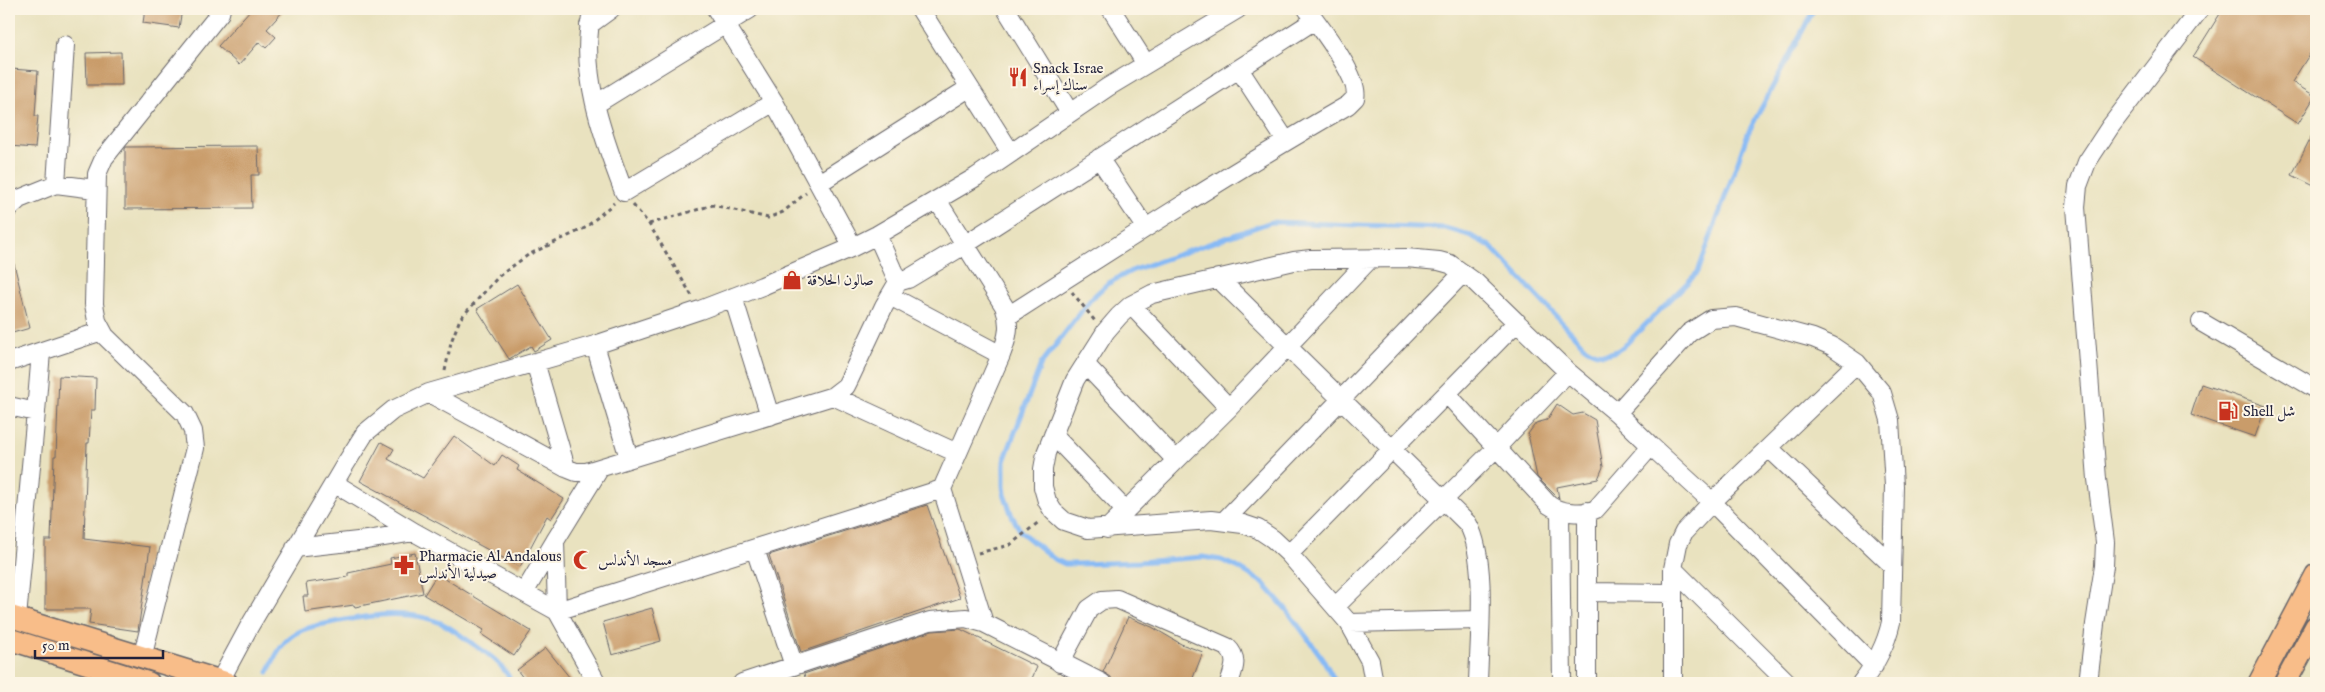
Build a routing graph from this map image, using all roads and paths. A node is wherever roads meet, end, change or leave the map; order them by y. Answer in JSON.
{"nodes":[{"id":1,"x":611,"y":9,"type":"edge"},
{"id":2,"x":716,"y":9,"type":"edge"},
{"id":3,"x":750,"y":9,"type":"edge"},
{"id":4,"x":920,"y":9,"type":"edge"},
{"id":5,"x":1006,"y":9,"type":"edge"},
{"id":6,"x":1111,"y":9,"type":"edge"},
{"id":7,"x":2200,"y":9,"type":"edge"},
{"id":8,"x":222,"y":10,"type":"edge"},
{"id":9,"x":1228,"y":11,"type":"edge"},
{"id":10,"x":1310,"y":12,"type":"edge"},
{"id":11,"x":591,"y":17,"type":"edge"},
{"id":12,"x":726,"y":24,"type":"junction"},
{"id":13,"x":65,"y":45,"type":"dead end"},
{"id":14,"x":1146,"y":64,"type":"junction"},
{"id":15,"x":1239,"y":68,"type":"junction"},
{"id":16,"x":969,"y":88,"type":"junction"},
{"id":17,"x":774,"y":102,"type":"junction"},
{"id":18,"x":596,"y":104,"type":"junction"},
{"id":19,"x":1070,"y":113,"type":"junction"},
{"id":20,"x":1286,"y":141,"type":"junction"},
{"id":21,"x":1011,"y":153,"type":"junction"},
{"id":22,"x":1099,"y":158,"type":"junction"},
{"id":23,"x":819,"y":183,"type":"junction"},
{"id":24,"x":56,"y":184,"type":"junction"},
{"id":25,"x":96,"y":189,"type":"junction"},
{"id":26,"x":624,"y":192,"type":"junction"},
{"id":27,"x":937,"y":200,"type":"junction"},
{"id":28,"x":9,"y":208,"type":"edge"},
{"id":29,"x":649,"y":224,"type":"junction"},
{"id":30,"x":1145,"y":228,"type":"junction"},
{"id":31,"x":876,"y":235,"type":"junction"},
{"id":32,"x":966,"y":244,"type":"junction"},
{"id":33,"x":853,"y":247,"type":"junction"},
{"id":34,"x":1370,"y":259,"type":"junction"},
{"id":35,"x":1463,"y":273,"type":"junction"},
{"id":36,"x":1218,"y":278,"type":"junction"},
{"id":37,"x":894,"y":289,"type":"junction"},
{"id":38,"x":1075,"y":295,"type":"dead end"},
{"id":39,"x":733,"y":297,"type":"junction"},
{"id":40,"x":1131,"y":305,"type":"junction"},
{"id":41,"x":700,"y":310,"type":"junction"},
{"id":42,"x":1089,"y":314,"type":"dead end"},
{"id":43,"x":1008,"y":316,"type":"junction"},
{"id":44,"x":1517,"y":322,"type":"junction"},
{"id":45,"x":2201,"y":322,"type":"dead end"},
{"id":46,"x":102,"y":331,"type":"junction"},
{"id":47,"x":595,"y":345,"type":"junction"},
{"id":48,"x":1288,"y":347,"type":"junction"},
{"id":49,"x":41,"y":352,"type":"junction"},
{"id":50,"x":1002,"y":355,"type":"junction"},
{"id":51,"x":9,"y":362,"type":"edge"},
{"id":52,"x":535,"y":362,"type":"junction"},
{"id":53,"x":1857,"y":363,"type":"junction"},
{"id":54,"x":1085,"y":364,"type":"junction"},
{"id":55,"x":1568,"y":372,"type":"junction"},
{"id":56,"x":2316,"y":389,"type":"edge"},
{"id":57,"x":436,"y":391,"type":"junction"},
{"id":58,"x":1447,"y":394,"type":"junction"},
{"id":59,"x":833,"y":396,"type":"junction"},
{"id":60,"x":1341,"y":398,"type":"junction"},
{"id":61,"x":9,"y":406,"type":"edge"},
{"id":62,"x":1229,"y":408,"type":"junction"},
{"id":63,"x":36,"y":412,"type":"junction"},
{"id":64,"x":1617,"y":413,"type":"junction"},
{"id":65,"x":770,"y":416,"type":"junction"},
{"id":66,"x":1053,"y":435,"type":"junction"},
{"id":67,"x":1651,"y":446,"type":"junction"},
{"id":68,"x":1497,"y":447,"type":"junction"},
{"id":69,"x":1769,"y":448,"type":"junction"},
{"id":70,"x":1394,"y":449,"type":"junction"},
{"id":71,"x":957,"y":454,"type":"junction"},
{"id":72,"x":629,"y":458,"type":"junction"},
{"id":73,"x":1176,"y":460,"type":"junction"},
{"id":74,"x":566,"y":468,"type":"junction"},
{"id":75,"x":600,"y":468,"type":"junction"},
{"id":76,"x":334,"y":483,"type":"junction"},
{"id":77,"x":942,"y":489,"type":"junction"},
{"id":78,"x":1444,"y":498,"type":"junction"},
{"id":79,"x":1712,"y":502,"type":"junction"},
{"id":80,"x":1126,"y":510,"type":"junction"},
{"id":81,"x":1560,"y":511,"type":"junction"},
{"id":82,"x":1588,"y":511,"type":"junction"},
{"id":83,"x":1225,"y":520,"type":"junction"},
{"id":84,"x":1038,"y":523,"type":"dead end"},
{"id":85,"x":1107,"y":529,"type":"junction"},
{"id":86,"x":414,"y":532,"type":"junction"},
{"id":87,"x":555,"y":541,"type":"junction"},
{"id":88,"x":295,"y":548,"type":"junction"},
{"id":89,"x":755,"y":549,"type":"junction"},
{"id":90,"x":1289,"y":554,"type":"junction"},
{"id":91,"x":963,"y":556,"type":"junction"},
{"id":92,"x":1892,"y":565,"type":"junction"},
{"id":93,"x":1673,"y":569,"type":"junction"},
{"id":94,"x":2316,"y":575,"type":"edge"},
{"id":95,"x":1587,"y":592,"type":"junction"},
{"id":96,"x":524,"y":593,"type":"junction"},
{"id":97,"x":1672,"y":593,"type":"junction"},
{"id":98,"x":1336,"y":606,"type":"junction"},
{"id":99,"x":557,"y":611,"type":"junction"},
{"id":100,"x":13,"y":617,"type":"edge"},
{"id":101,"x":1479,"y":620,"type":"junction"},
{"id":102,"x":984,"y":623,"type":"junction"},
{"id":103,"x":1349,"y":623,"type":"junction"},
{"id":104,"x":2316,"y":626,"type":"edge"},
{"id":105,"x":9,"y":639,"type":"edge"},
{"id":106,"x":142,"y":658,"type":"junction"},
{"id":107,"x":1060,"y":663,"type":"junction"},
{"id":108,"x":794,"y":666,"type":"junction"},
{"id":109,"x":1874,"y":666,"type":"junction"},
{"id":110,"x":224,"y":682,"type":"edge"},
{"id":111,"x":149,"y":683,"type":"edge"},
{"id":112,"x":597,"y":683,"type":"edge"},
{"id":113,"x":742,"y":683,"type":"edge"},
{"id":114,"x":1102,"y":683,"type":"edge"},
{"id":115,"x":1229,"y":683,"type":"edge"},
{"id":116,"x":1374,"y":683,"type":"edge"},
{"id":117,"x":1478,"y":683,"type":"edge"},
{"id":118,"x":1562,"y":683,"type":"edge"},
{"id":119,"x":1587,"y":683,"type":"edge"},
{"id":120,"x":1673,"y":683,"type":"edge"},
{"id":121,"x":1788,"y":683,"type":"edge"},
{"id":122,"x":1861,"y":683,"type":"edge"},
{"id":123,"x":2088,"y":683,"type":"edge"},
{"id":124,"x":2258,"y":683,"type":"edge"},
{"id":125,"x":2285,"y":683,"type":"edge"}],
"edges":[{"from":1,"to":11,"type":"street"},
{"from":2,"to":12,"type":"street"},
{"from":3,"to":12,"type":"street"},
{"from":4,"to":16,"type":"street"},
{"from":5,"to":19,"type":"street"},
{"from":6,"to":14,"type":"street"},
{"from":7,"to":123,"type":"street"},
{"from":8,"to":25,"type":"street"},
{"from":9,"to":14,"type":"street"},
{"from":10,"to":15,"type":"street"},
{"from":10,"to":20,"type":"street"},
{"from":11,"to":18,"type":"street"},
{"from":12,"to":17,"type":"street"},
{"from":12,"to":18,"type":"street"},
{"from":13,"to":24,"type":"street"},
{"from":14,"to":19,"type":"street"},
{"from":15,"to":20,"type":"street"},
{"from":15,"to":22,"type":"street"},
{"from":16,"to":21,"type":"street"},
{"from":16,"to":23,"type":"street"},
{"from":17,"to":23,"type":"street"},
{"from":17,"to":26,"type":"street"},
{"from":18,"to":26,"type":"street"},
{"from":19,"to":21,"type":"street"},
{"from":20,"to":30,"type":"street"},
{"from":21,"to":27,"type":"street"},
{"from":22,"to":30,"type":"street"},
{"from":22,"to":32,"type":"street"},
{"from":23,"to":29,"type":"path"},
{"from":23,"to":33,"type":"street"},
{"from":24,"to":25,"type":"street"},
{"from":24,"to":28,"type":"street"},
{"from":25,"to":46,"type":"street"},
{"from":26,"to":29,"type":"path"},
{"from":26,"to":57,"type":"path"},
{"from":27,"to":31,"type":"street"},
{"from":27,"to":32,"type":"street"},
{"from":29,"to":41,"type":"path"},
{"from":30,"to":43,"type":"street"},
{"from":31,"to":33,"type":"street"},
{"from":31,"to":37,"type":"street"},
{"from":32,"to":37,"type":"street"},
{"from":32,"to":43,"type":"street"},
{"from":33,"to":39,"type":"street"},
{"from":34,"to":35,"type":"street"},
{"from":34,"to":36,"type":"street"},
{"from":34,"to":48,"type":"street"},
{"from":35,"to":44,"type":"street"},
{"from":35,"to":60,"type":"street"},
{"from":36,"to":40,"type":"street"},
{"from":36,"to":48,"type":"street"},
{"from":37,"to":50,"type":"street"},
{"from":37,"to":59,"type":"street"},
{"from":38,"to":42,"type":"path"},
{"from":39,"to":41,"type":"street"},
{"from":39,"to":65,"type":"street"},
{"from":40,"to":54,"type":"street"},
{"from":40,"to":62,"type":"street"},
{"from":41,"to":47,"type":"street"},
{"from":43,"to":50,"type":"street"},
{"from":44,"to":55,"type":"street"},
{"from":44,"to":58,"type":"street"},
{"from":45,"to":56,"type":"street"},
{"from":46,"to":49,"type":"street"},
{"from":46,"to":106,"type":"street"},
{"from":47,"to":52,"type":"street"},
{"from":47,"to":72,"type":"street"},
{"from":48,"to":60,"type":"street"},
{"from":48,"to":62,"type":"street"},
{"from":49,"to":51,"type":"street"},
{"from":49,"to":63,"type":"street"},
{"from":50,"to":71,"type":"street"},
{"from":52,"to":57,"type":"street"},
{"from":52,"to":74,"type":"street"},
{"from":53,"to":64,"type":"street"},
{"from":53,"to":69,"type":"street"},
{"from":53,"to":92,"type":"street"},
{"from":54,"to":66,"type":"street"},
{"from":54,"to":73,"type":"street"},
{"from":55,"to":64,"type":"street"},
{"from":55,"to":68,"type":"street"},
{"from":57,"to":74,"type":"street"},
{"from":57,"to":76,"type":"street"},
{"from":58,"to":68,"type":"street"},
{"from":58,"to":70,"type":"street"},
{"from":59,"to":65,"type":"street"},
{"from":59,"to":71,"type":"street"},
{"from":60,"to":70,"type":"street"},
{"from":60,"to":83,"type":"street"},
{"from":61,"to":63,"type":"street"},
{"from":62,"to":73,"type":"street"},
{"from":63,"to":100,"type":"street"},
{"from":64,"to":67,"type":"street"},
{"from":65,"to":72,"type":"street"},
{"from":66,"to":80,"type":"street"},
{"from":66,"to":85,"type":"street"},
{"from":67,"to":79,"type":"street"},
{"from":67,"to":82,"type":"street"},
{"from":68,"to":78,"type":"street"},
{"from":68,"to":81,"type":"street"},
{"from":69,"to":79,"type":"street"},
{"from":69,"to":92,"type":"street"},
{"from":70,"to":78,"type":"street"},
{"from":70,"to":90,"type":"street"},
{"from":71,"to":77,"type":"street"},
{"from":72,"to":75,"type":"street"},
{"from":73,"to":80,"type":"street"},
{"from":74,"to":75,"type":"street"},
{"from":75,"to":87,"type":"street"},
{"from":76,"to":86,"type":"street"},
{"from":76,"to":88,"type":"street"},
{"from":77,"to":89,"type":"street"},
{"from":77,"to":91,"type":"street"},
{"from":78,"to":98,"type":"street"},
{"from":78,"to":101,"type":"street"},
{"from":79,"to":93,"type":"street"},
{"from":79,"to":109,"type":"street"},
{"from":80,"to":85,"type":"street"},
{"from":81,"to":82,"type":"street"},
{"from":81,"to":118,"type":"street"},
{"from":82,"to":95,"type":"street"},
{"from":83,"to":85,"type":"street"},
{"from":83,"to":90,"type":"street"},
{"from":84,"to":91,"type":"path"},
{"from":86,"to":88,"type":"street"},
{"from":86,"to":96,"type":"street"},
{"from":87,"to":96,"type":"street"},
{"from":87,"to":99,"type":"street"},
{"from":88,"to":110,"type":"street"},
{"from":89,"to":99,"type":"street"},
{"from":89,"to":108,"type":"street"},
{"from":90,"to":98,"type":"street"},
{"from":91,"to":102,"type":"street"},
{"from":92,"to":109,"type":"street"},
{"from":93,"to":97,"type":"street"},
{"from":93,"to":121,"type":"street"},
{"from":94,"to":124,"type":"main road"},
{"from":95,"to":97,"type":"street"},
{"from":95,"to":119,"type":"street"},
{"from":96,"to":99,"type":"street"},
{"from":97,"to":120,"type":"street"},
{"from":98,"to":103,"type":"street"},
{"from":99,"to":112,"type":"street"},
{"from":100,"to":106,"type":"main road"},
{"from":101,"to":103,"type":"street"},
{"from":101,"to":117,"type":"street"},
{"from":102,"to":107,"type":"street"},
{"from":102,"to":108,"type":"street"},
{"from":103,"to":116,"type":"street"},
{"from":104,"to":125,"type":"main road"},
{"from":105,"to":111,"type":"main road"},
{"from":106,"to":110,"type":"main road"},
{"from":107,"to":114,"type":"street"},
{"from":107,"to":115,"type":"street"},
{"from":108,"to":113,"type":"street"},
{"from":109,"to":122,"type":"street"}]}
